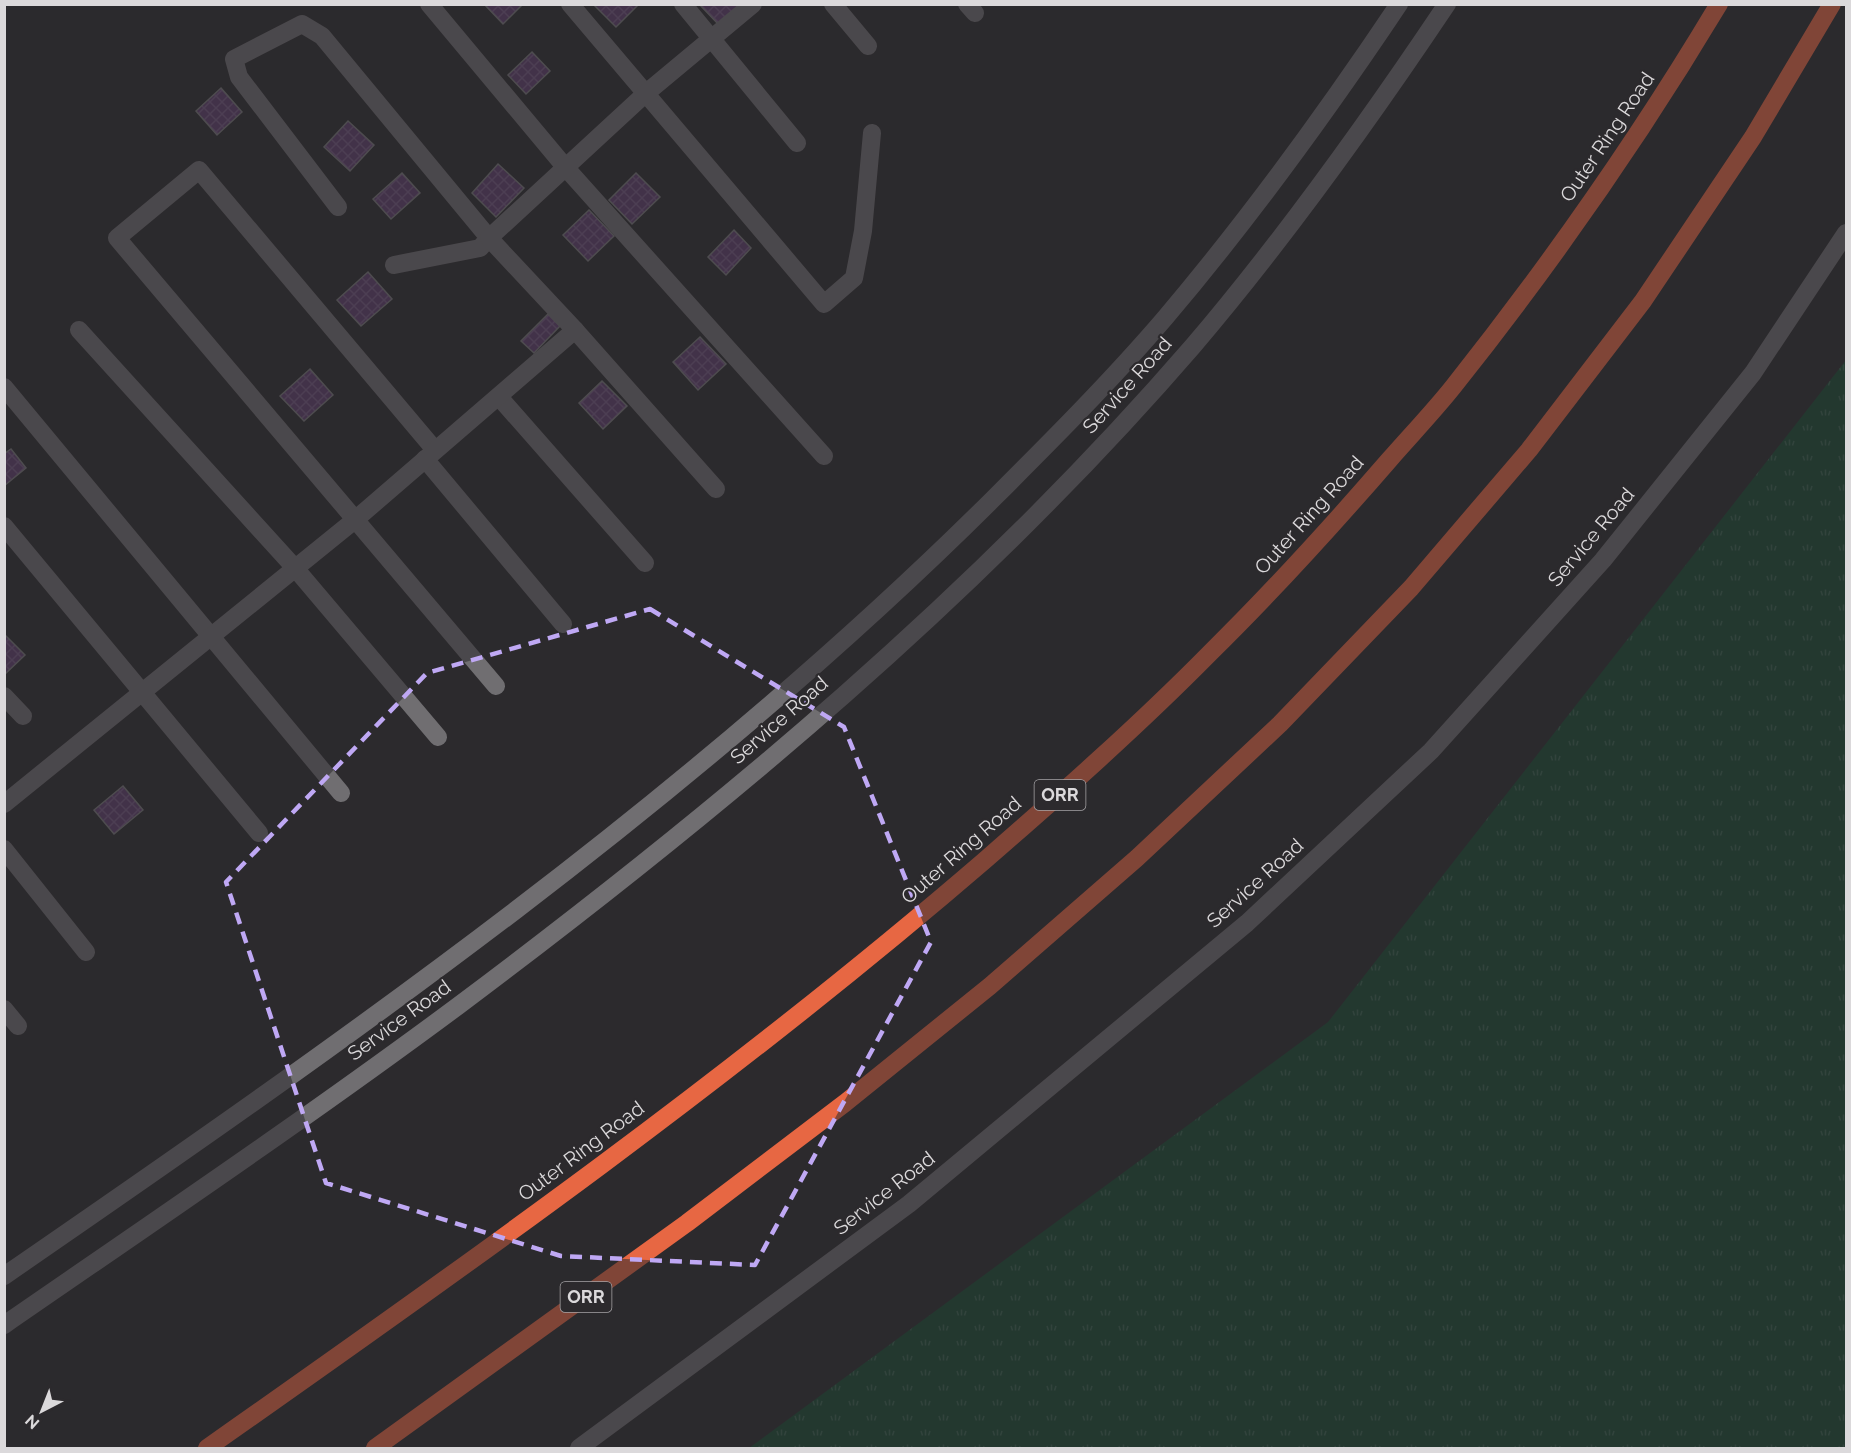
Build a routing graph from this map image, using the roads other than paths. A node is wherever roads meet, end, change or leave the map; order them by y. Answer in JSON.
{"nodes":[{"id":1,"x":429,"y":4,"type":"edge"},
{"id":2,"x":570,"y":4,"type":"edge"},
{"id":3,"x":683,"y":4,"type":"edge"},
{"id":4,"x":753,"y":4,"type":"edge"},
{"id":5,"x":833,"y":4,"type":"edge"},
{"id":6,"x":1399,"y":4,"type":"edge"},
{"id":7,"x":1447,"y":4,"type":"edge"},
{"id":8,"x":1719,"y":4,"type":"edge"},
{"id":9,"x":1832,"y":4,"type":"edge"},
{"id":10,"x":711,"y":39,"type":"junction"},
{"id":11,"x":868,"y":46,"type":"dead end"},
{"id":12,"x":645,"y":94,"type":"junction"},
{"id":13,"x":872,"y":133,"type":"dead end"},
{"id":14,"x":797,"y":143,"type":"dead end"},
{"id":15,"x":566,"y":168,"type":"junction"},
{"id":16,"x":339,"y":207,"type":"dead end"},
{"id":17,"x":1846,"y":233,"type":"edge"},
{"id":18,"x":489,"y":238,"type":"junction"},
{"id":19,"x":393,"y":265,"type":"dead end"},
{"id":20,"x":79,"y":330,"type":"dead end"},
{"id":21,"x":575,"y":330,"type":"junction"},
{"id":22,"x":4,"y":387,"type":"edge"},
{"id":23,"x":498,"y":397,"type":"junction"},
{"id":24,"x":430,"y":455,"type":"junction"},
{"id":25,"x":824,"y":456,"type":"dead end"},
{"id":26,"x":716,"y":489,"type":"dead end"},
{"id":27,"x":356,"y":519,"type":"junction"},
{"id":28,"x":4,"y":526,"type":"edge"},
{"id":29,"x":645,"y":563,"type":"dead end"},
{"id":30,"x":295,"y":568,"type":"junction"},
{"id":31,"x":563,"y":624,"type":"dead end"},
{"id":32,"x":211,"y":637,"type":"junction"},
{"id":33,"x":496,"y":686,"type":"dead end"},
{"id":34,"x":142,"y":692,"type":"junction"},
{"id":35,"x":4,"y":696,"type":"edge"},
{"id":36,"x":23,"y":716,"type":"dead end"},
{"id":37,"x":438,"y":737,"type":"dead end"},
{"id":38,"x":341,"y":793,"type":"dead end"},
{"id":39,"x":4,"y":804,"type":"edge"},
{"id":40,"x":259,"y":833,"type":"dead end"},
{"id":41,"x":4,"y":849,"type":"edge"},
{"id":42,"x":86,"y":952,"type":"dead end"},
{"id":43,"x":4,"y":1009,"type":"edge"},
{"id":44,"x":18,"y":1026,"type":"dead end"},
{"id":45,"x":4,"y":1276,"type":"edge"},
{"id":46,"x":4,"y":1325,"type":"edge"},
{"id":47,"x":207,"y":1449,"type":"edge"},
{"id":48,"x":375,"y":1449,"type":"edge"},
{"id":49,"x":579,"y":1449,"type":"edge"}],
"edges":[{"from":1,"to":15,"type":"street"},
{"from":2,"to":12,"type":"street"},
{"from":3,"to":10,"type":"street"},
{"from":4,"to":10,"type":"street"},
{"from":5,"to":11,"type":"street"},
{"from":6,"to":45,"type":"street","name":"Service Road"},
{"from":7,"to":46,"type":"street","name":"Service Road"},
{"from":8,"to":47,"type":"highway","name":"Outer Ring Road","number":"ORR"},
{"from":9,"to":48,"type":"highway","number":"ORR"},
{"from":10,"to":12,"type":"street"},
{"from":10,"to":14,"type":"street"},
{"from":12,"to":13,"type":"street"},
{"from":12,"to":15,"type":"street"},
{"from":15,"to":18,"type":"street"},
{"from":15,"to":25,"type":"street"},
{"from":16,"to":18,"type":"street"},
{"from":17,"to":49,"type":"street","name":"Service Road"},
{"from":18,"to":19,"type":"street"},
{"from":18,"to":21,"type":"street"},
{"from":20,"to":30,"type":"street"},
{"from":21,"to":23,"type":"street"},
{"from":21,"to":26,"type":"street"},
{"from":22,"to":32,"type":"street"},
{"from":23,"to":24,"type":"street"},
{"from":23,"to":29,"type":"street"},
{"from":24,"to":27,"type":"street"},
{"from":24,"to":27,"type":"street"},
{"from":24,"to":31,"type":"street"},
{"from":27,"to":30,"type":"street"},
{"from":27,"to":33,"type":"street"},
{"from":28,"to":34,"type":"street"},
{"from":30,"to":32,"type":"street"},
{"from":30,"to":37,"type":"street"},
{"from":32,"to":34,"type":"street"},
{"from":32,"to":38,"type":"street"},
{"from":34,"to":39,"type":"street"},
{"from":34,"to":40,"type":"street"},
{"from":35,"to":36,"type":"street"},
{"from":41,"to":42,"type":"street"},
{"from":43,"to":44,"type":"street"}]}
